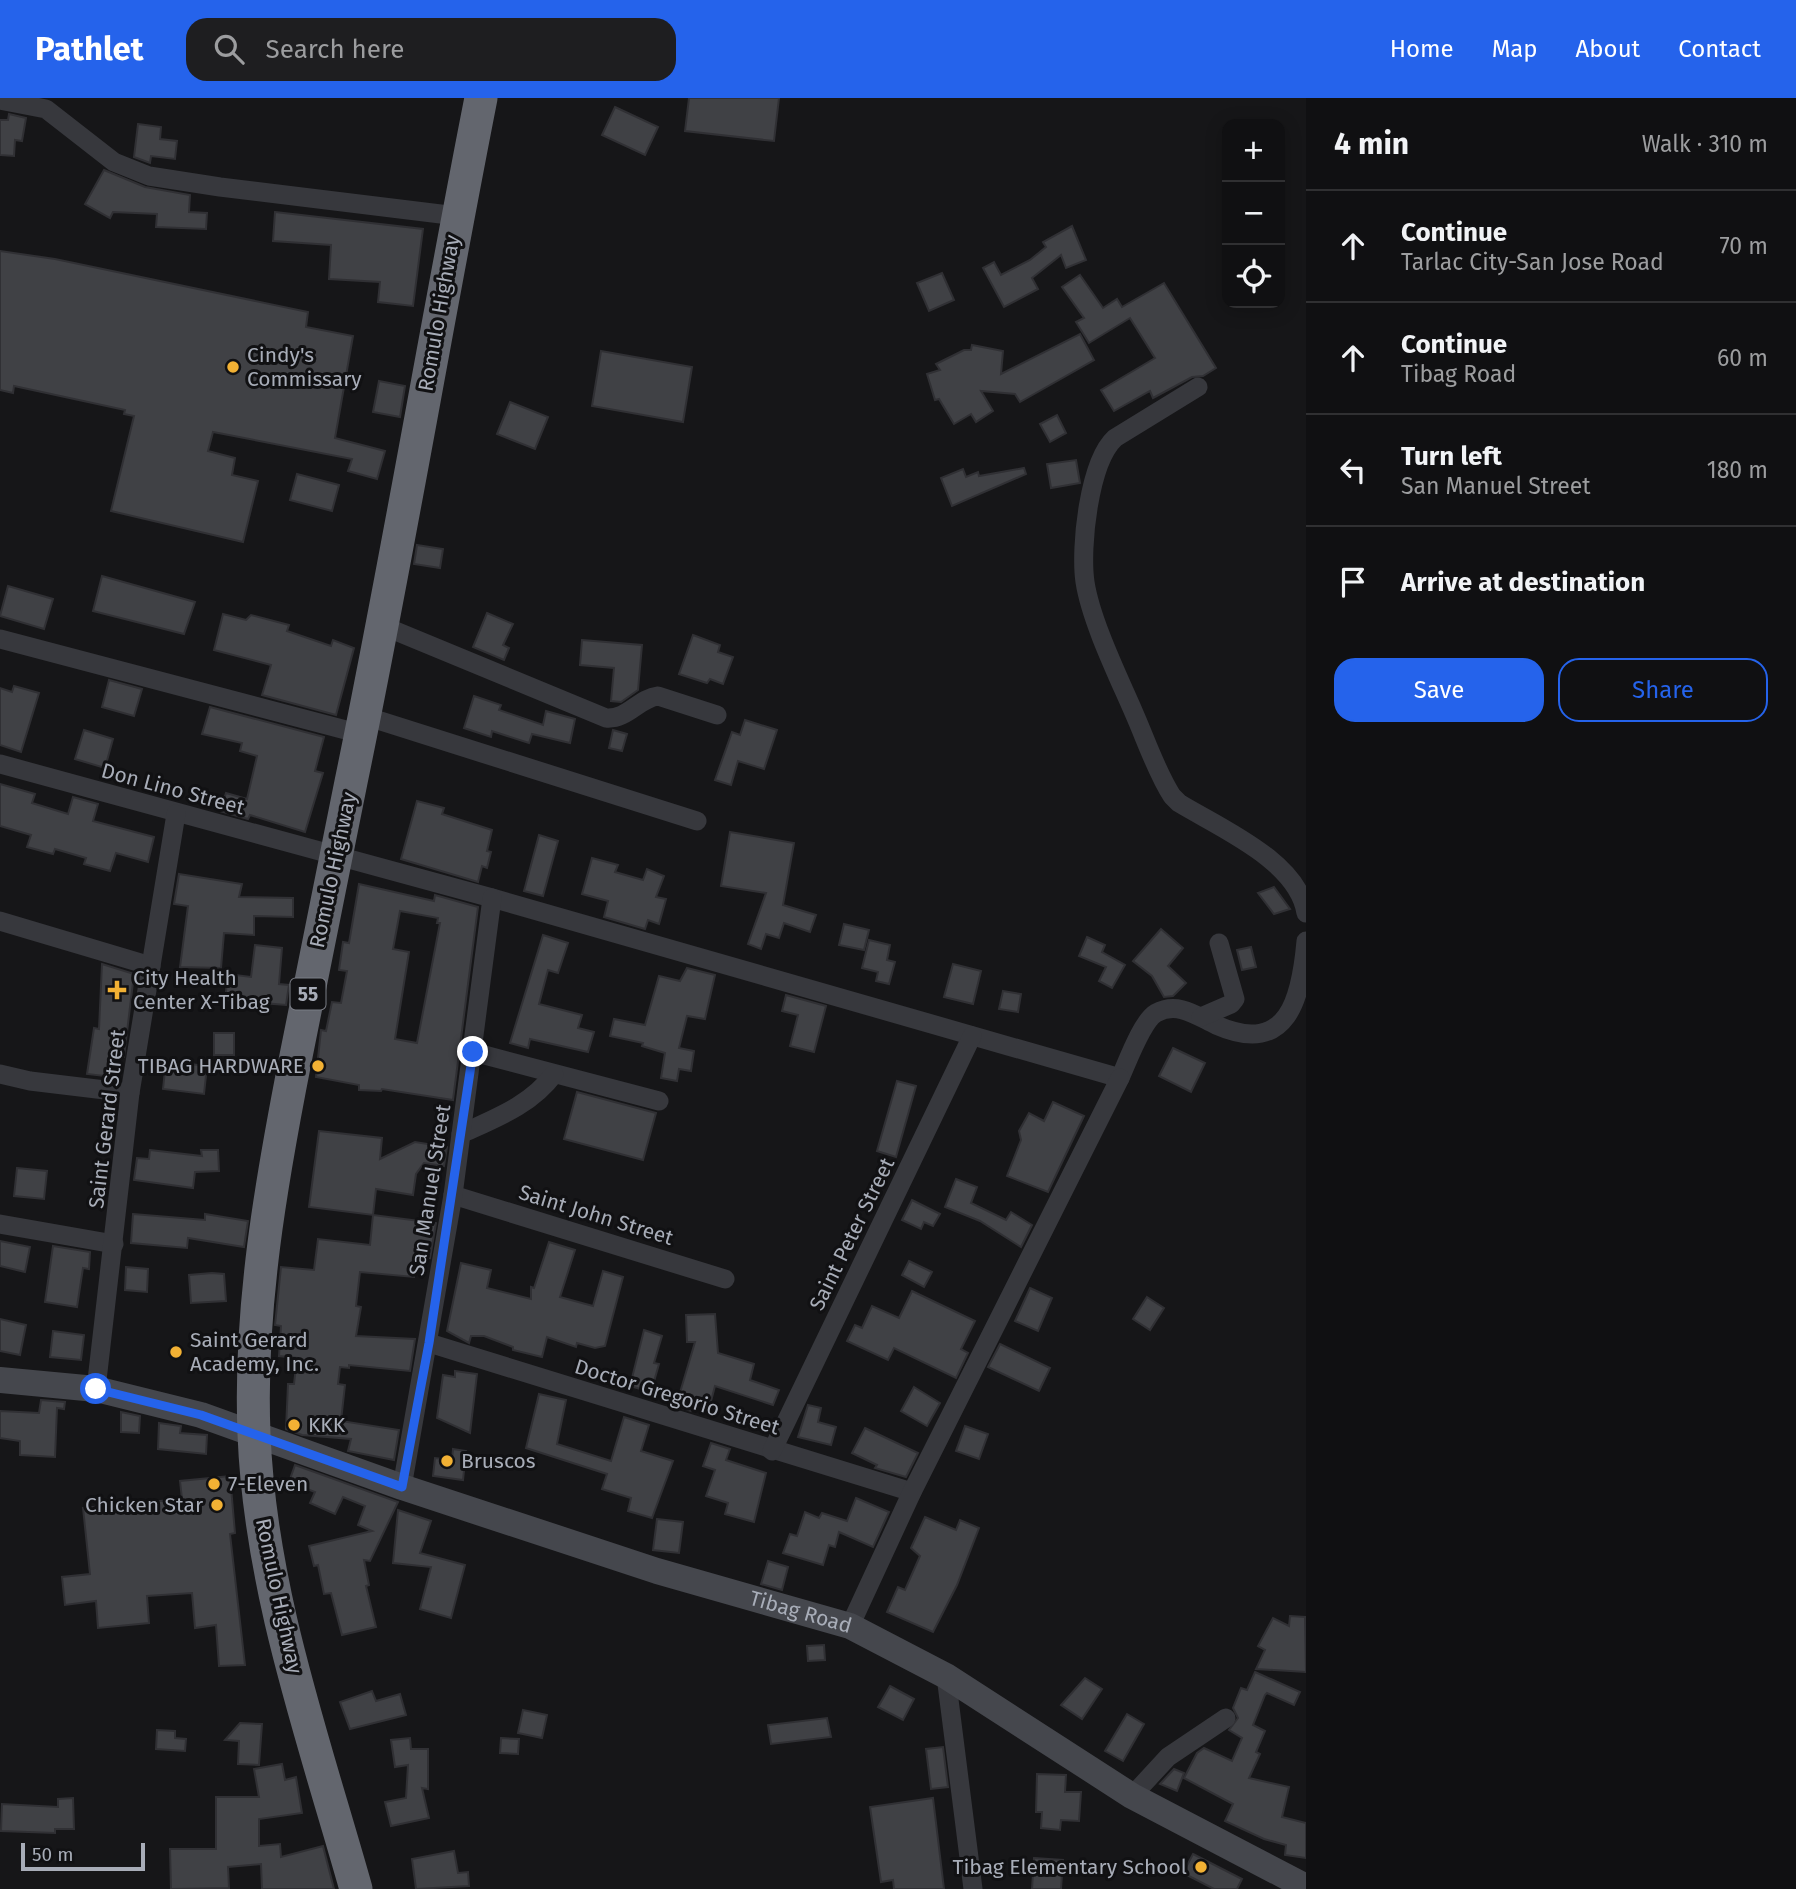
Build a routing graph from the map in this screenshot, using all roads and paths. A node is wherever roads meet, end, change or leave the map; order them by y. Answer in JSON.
{"nodes":[{"id":1,"x":481,"y":98,"type":"edge"},
{"id":2,"x":0,"y":100,"type":"edge"},
{"id":3,"x":45,"y":104,"type":"edge"},
{"id":4,"x":457,"y":216,"type":"junction"},
{"id":5,"x":1198,"y":387,"type":"dead end"},
{"id":6,"x":381,"y":625,"type":"junction"},
{"id":7,"x":0,"y":639,"type":"edge"},
{"id":8,"x":717,"y":715,"type":"dead end"},
{"id":9,"x":363,"y":725,"type":"junction"},
{"id":10,"x":0,"y":764,"type":"edge"},
{"id":11,"x":176,"y":814,"type":"junction"},
{"id":12,"x":697,"y":821,"type":"dead end"},
{"id":13,"x":335,"y":855,"type":"junction"},
{"id":14,"x":492,"y":898,"type":"junction"},
{"id":15,"x":1306,"y":913,"type":"edge"},
{"id":16,"x":0,"y":921,"type":"edge"},
{"id":17,"x":1306,"y":941,"type":"edge"},
{"id":18,"x":1219,"y":943,"type":"dead end"},
{"id":19,"x":151,"y":966,"type":"junction"},
{"id":20,"x":1201,"y":1017,"type":"junction"},
{"id":21,"x":972,"y":1037,"type":"junction"},
{"id":22,"x":473,"y":1052,"type":"junction"},
{"id":23,"x":0,"y":1074,"type":"edge"},
{"id":24,"x":554,"y":1074,"type":"junction"},
{"id":25,"x":1120,"y":1078,"type":"junction"},
{"id":26,"x":130,"y":1093,"type":"junction"},
{"id":27,"x":659,"y":1101,"type":"dead end"},
{"id":28,"x":461,"y":1133,"type":"junction"},
{"id":29,"x":453,"y":1195,"type":"junction"},
{"id":30,"x":0,"y":1224,"type":"edge"},
{"id":31,"x":114,"y":1244,"type":"junction"},
{"id":32,"x":725,"y":1279,"type":"dead end"},
{"id":33,"x":429,"y":1343,"type":"junction"},
{"id":34,"x":0,"y":1380,"type":"edge"},
{"id":35,"x":96,"y":1389,"type":"junction"},
{"id":36,"x":254,"y":1434,"type":"junction"},
{"id":37,"x":772,"y":1451,"type":"junction"},
{"id":38,"x":402,"y":1487,"type":"junction"},
{"id":39,"x":912,"y":1492,"type":"junction"},
{"id":40,"x":850,"y":1626,"type":"junction"},
{"id":41,"x":946,"y":1676,"type":"junction"},
{"id":42,"x":1226,"y":1718,"type":"dead end"},
{"id":43,"x":1132,"y":1796,"type":"junction"},
{"id":44,"x":1306,"y":1887,"type":"edge"},
{"id":45,"x":356,"y":1889,"type":"edge"},
{"id":46,"x":973,"y":1889,"type":"edge"}],
"edges":[{"from":1,"to":4,"type":"highway","name":"Romulo Highway","number":"55"},
{"from":2,"to":3,"type":"street"},
{"from":3,"to":4,"type":"street"},
{"from":4,"to":6,"type":"highway","name":"Romulo Highway","number":"55"},
{"from":5,"to":15,"type":"street"},
{"from":6,"to":8,"type":"street"},
{"from":6,"to":9,"type":"highway","name":"Romulo Highway","number":"55"},
{"from":7,"to":9,"type":"street"},
{"from":9,"to":12,"type":"street"},
{"from":9,"to":13,"type":"highway","name":"Romulo Highway","number":"55"},
{"from":10,"to":11,"type":"street","name":"Don Lino Street"},
{"from":11,"to":13,"type":"street","name":"Don Lino Street"},
{"from":11,"to":19,"type":"street","name":"Saint Gerard Street"},
{"from":13,"to":14,"type":"street","name":"Don Lino Street"},
{"from":13,"to":36,"type":"highway","name":"Romulo Highway","number":"55"},
{"from":14,"to":21,"type":"street","name":"Don Lino Street"},
{"from":14,"to":22,"type":"street","name":"San Manuel Street"},
{"from":16,"to":19,"type":"street"},
{"from":17,"to":20,"type":"street"},
{"from":18,"to":20,"type":"street"},
{"from":19,"to":26,"type":"street","name":"Saint Gerard Street"},
{"from":20,"to":25,"type":"street"},
{"from":21,"to":25,"type":"street","name":"Don Lino Street"},
{"from":21,"to":37,"type":"street","name":"Saint Peter Street"},
{"from":22,"to":24,"type":"street"},
{"from":22,"to":28,"type":"street","name":"San Manuel Street"},
{"from":23,"to":26,"type":"street"},
{"from":24,"to":27,"type":"street"},
{"from":24,"to":28,"type":"street"},
{"from":25,"to":39,"type":"street"},
{"from":26,"to":31,"type":"street","name":"Saint Gerard Street"},
{"from":28,"to":29,"type":"street","name":"San Manuel Street"},
{"from":29,"to":32,"type":"street","name":"Saint John Street"},
{"from":29,"to":33,"type":"street","name":"San Manuel Street"},
{"from":30,"to":31,"type":"street"},
{"from":31,"to":35,"type":"street","name":"Saint Gerard Street"},
{"from":33,"to":37,"type":"street","name":"Doctor Gregorio Street"},
{"from":33,"to":38,"type":"street","name":"San Manuel Street"},
{"from":34,"to":35,"type":"street","name":"Tibag Road"},
{"from":35,"to":36,"type":"street","name":"Tibag Road"},
{"from":36,"to":38,"type":"street","name":"Tibag Road"},
{"from":36,"to":45,"type":"highway","name":"Romulo Highway","number":"55"},
{"from":37,"to":39,"type":"street","name":"Doctor Gregorio Street"},
{"from":38,"to":40,"type":"street","name":"Tibag Road"},
{"from":39,"to":40,"type":"street"},
{"from":40,"to":41,"type":"street","name":"Tibag Road"},
{"from":41,"to":43,"type":"street","name":"Tibag Road"},
{"from":41,"to":46,"type":"street"},
{"from":42,"to":43,"type":"street"},
{"from":43,"to":44,"type":"street","name":"Tibag Road"}]}
